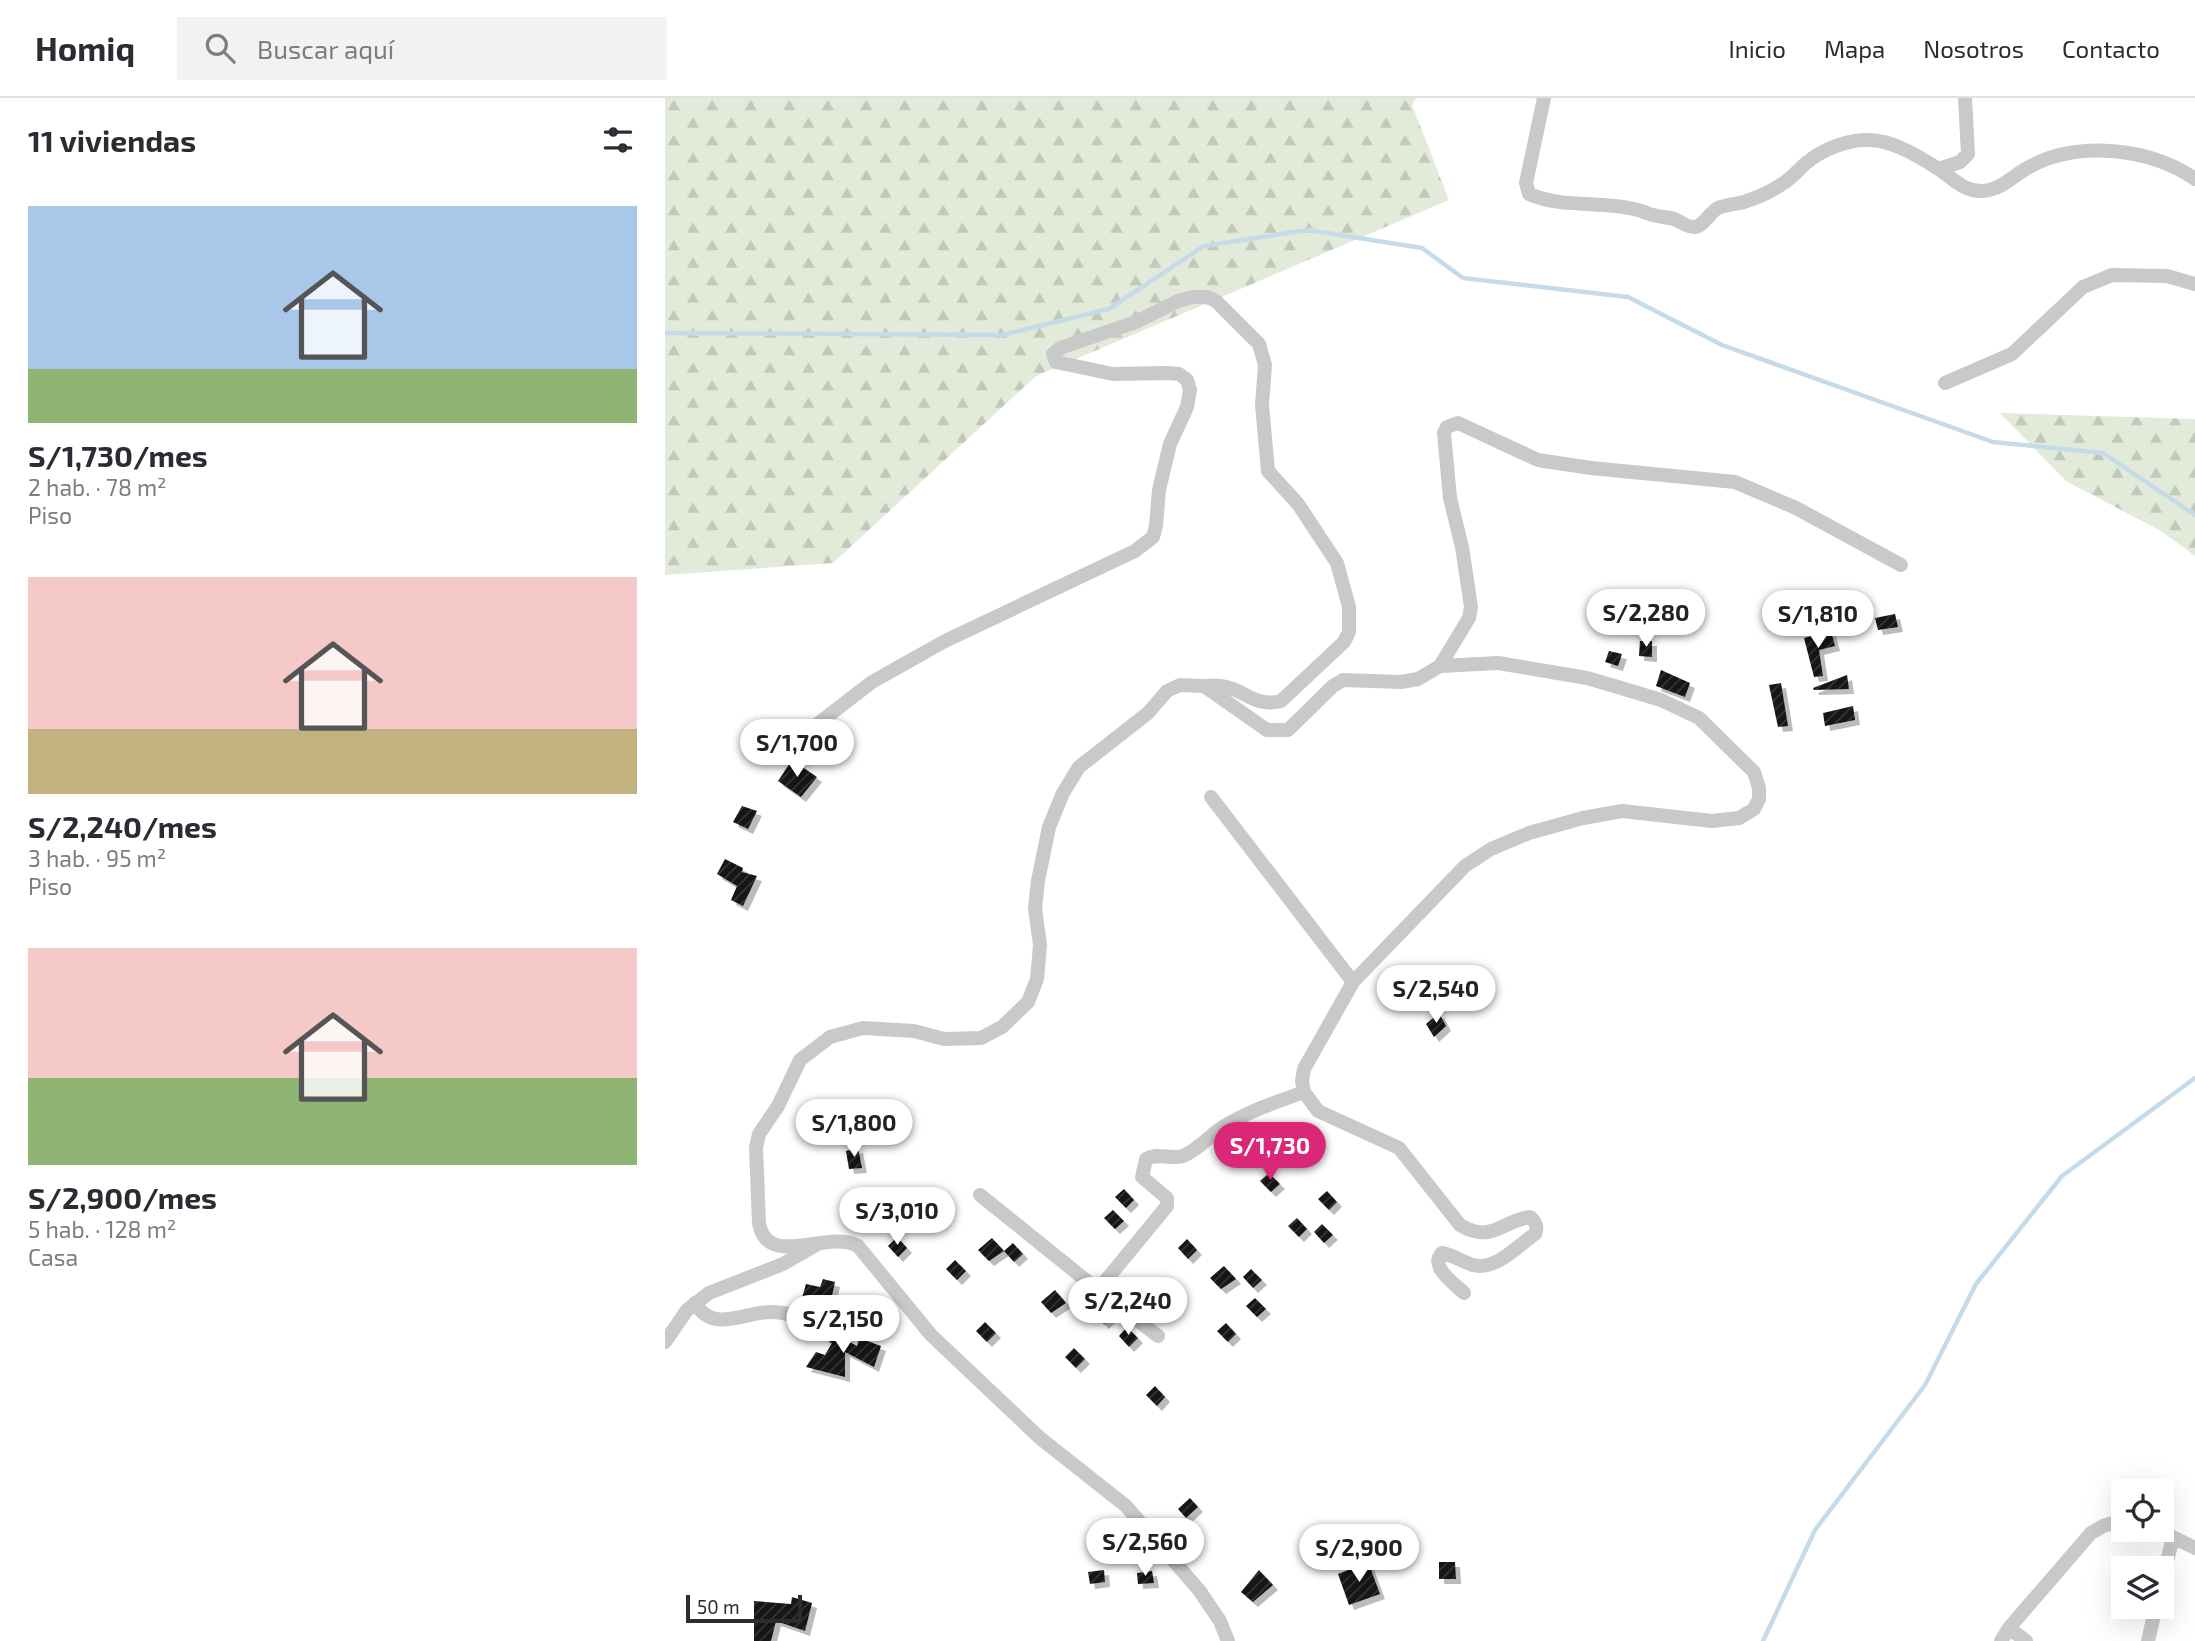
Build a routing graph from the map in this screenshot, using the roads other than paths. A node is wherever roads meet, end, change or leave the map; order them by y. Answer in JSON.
{"nodes":[{"id":1,"x":1543,"y":98,"type":"edge"},
{"id":2,"x":1965,"y":98,"type":"edge"},
{"id":3,"x":1939,"y":169,"type":"junction"},
{"id":4,"x":2195,"y":179,"type":"edge"},
{"id":5,"x":2195,"y":284,"type":"edge"},
{"id":6,"x":1945,"y":383,"type":"dead end"},
{"id":7,"x":1901,"y":565,"type":"dead end"},
{"id":8,"x":1440,"y":666,"type":"junction"},
{"id":9,"x":1204,"y":686,"type":"junction"},
{"id":10,"x":798,"y":739,"type":"dead end"},
{"id":11,"x":1211,"y":797,"type":"dead end"},
{"id":12,"x":1353,"y":982,"type":"junction"},
{"id":13,"x":1304,"y":1092,"type":"junction"},
{"id":14,"x":980,"y":1195,"type":"dead end"},
{"id":15,"x":823,"y":1241,"type":"junction"},
{"id":16,"x":1098,"y":1290,"type":"junction"},
{"id":17,"x":1464,"y":1293,"type":"dead end"},
{"id":18,"x":695,"y":1303,"type":"junction"},
{"id":19,"x":820,"y":1324,"type":"dead end"},
{"id":20,"x":1158,"y":1336,"type":"dead end"},
{"id":21,"x":665,"y":1342,"type":"edge"},
{"id":22,"x":2111,"y":1523,"type":"edge"},
{"id":23,"x":2174,"y":1538,"type":"edge"},
{"id":24,"x":2195,"y":1548,"type":"edge"},
{"id":25,"x":2154,"y":1619,"type":"edge"},
{"id":26,"x":2005,"y":1635,"type":"edge"},
{"id":27,"x":1228,"y":1641,"type":"edge"},
{"id":28,"x":2026,"y":1641,"type":"edge"},
{"id":29,"x":2148,"y":1641,"type":"edge"}],
"edges":[{"from":1,"to":3,"type":"street"},
{"from":2,"to":3,"type":"street"},
{"from":3,"to":4,"type":"street"},
{"from":5,"to":6,"type":"street"},
{"from":7,"to":8,"type":"street"},
{"from":8,"to":9,"type":"street"},
{"from":8,"to":12,"type":"street"},
{"from":9,"to":10,"type":"street"},
{"from":9,"to":15,"type":"street"},
{"from":11,"to":12,"type":"street"},
{"from":12,"to":13,"type":"street"},
{"from":13,"to":16,"type":"street"},
{"from":13,"to":17,"type":"street"},
{"from":14,"to":16,"type":"street"},
{"from":15,"to":18,"type":"street"},
{"from":15,"to":27,"type":"street"},
{"from":16,"to":20,"type":"street"},
{"from":18,"to":19,"type":"street"},
{"from":18,"to":21,"type":"street"},
{"from":22,"to":26,"type":"street"},
{"from":23,"to":24,"type":"street"},
{"from":25,"to":29,"type":"street"},
{"from":26,"to":28,"type":"street"}]}
